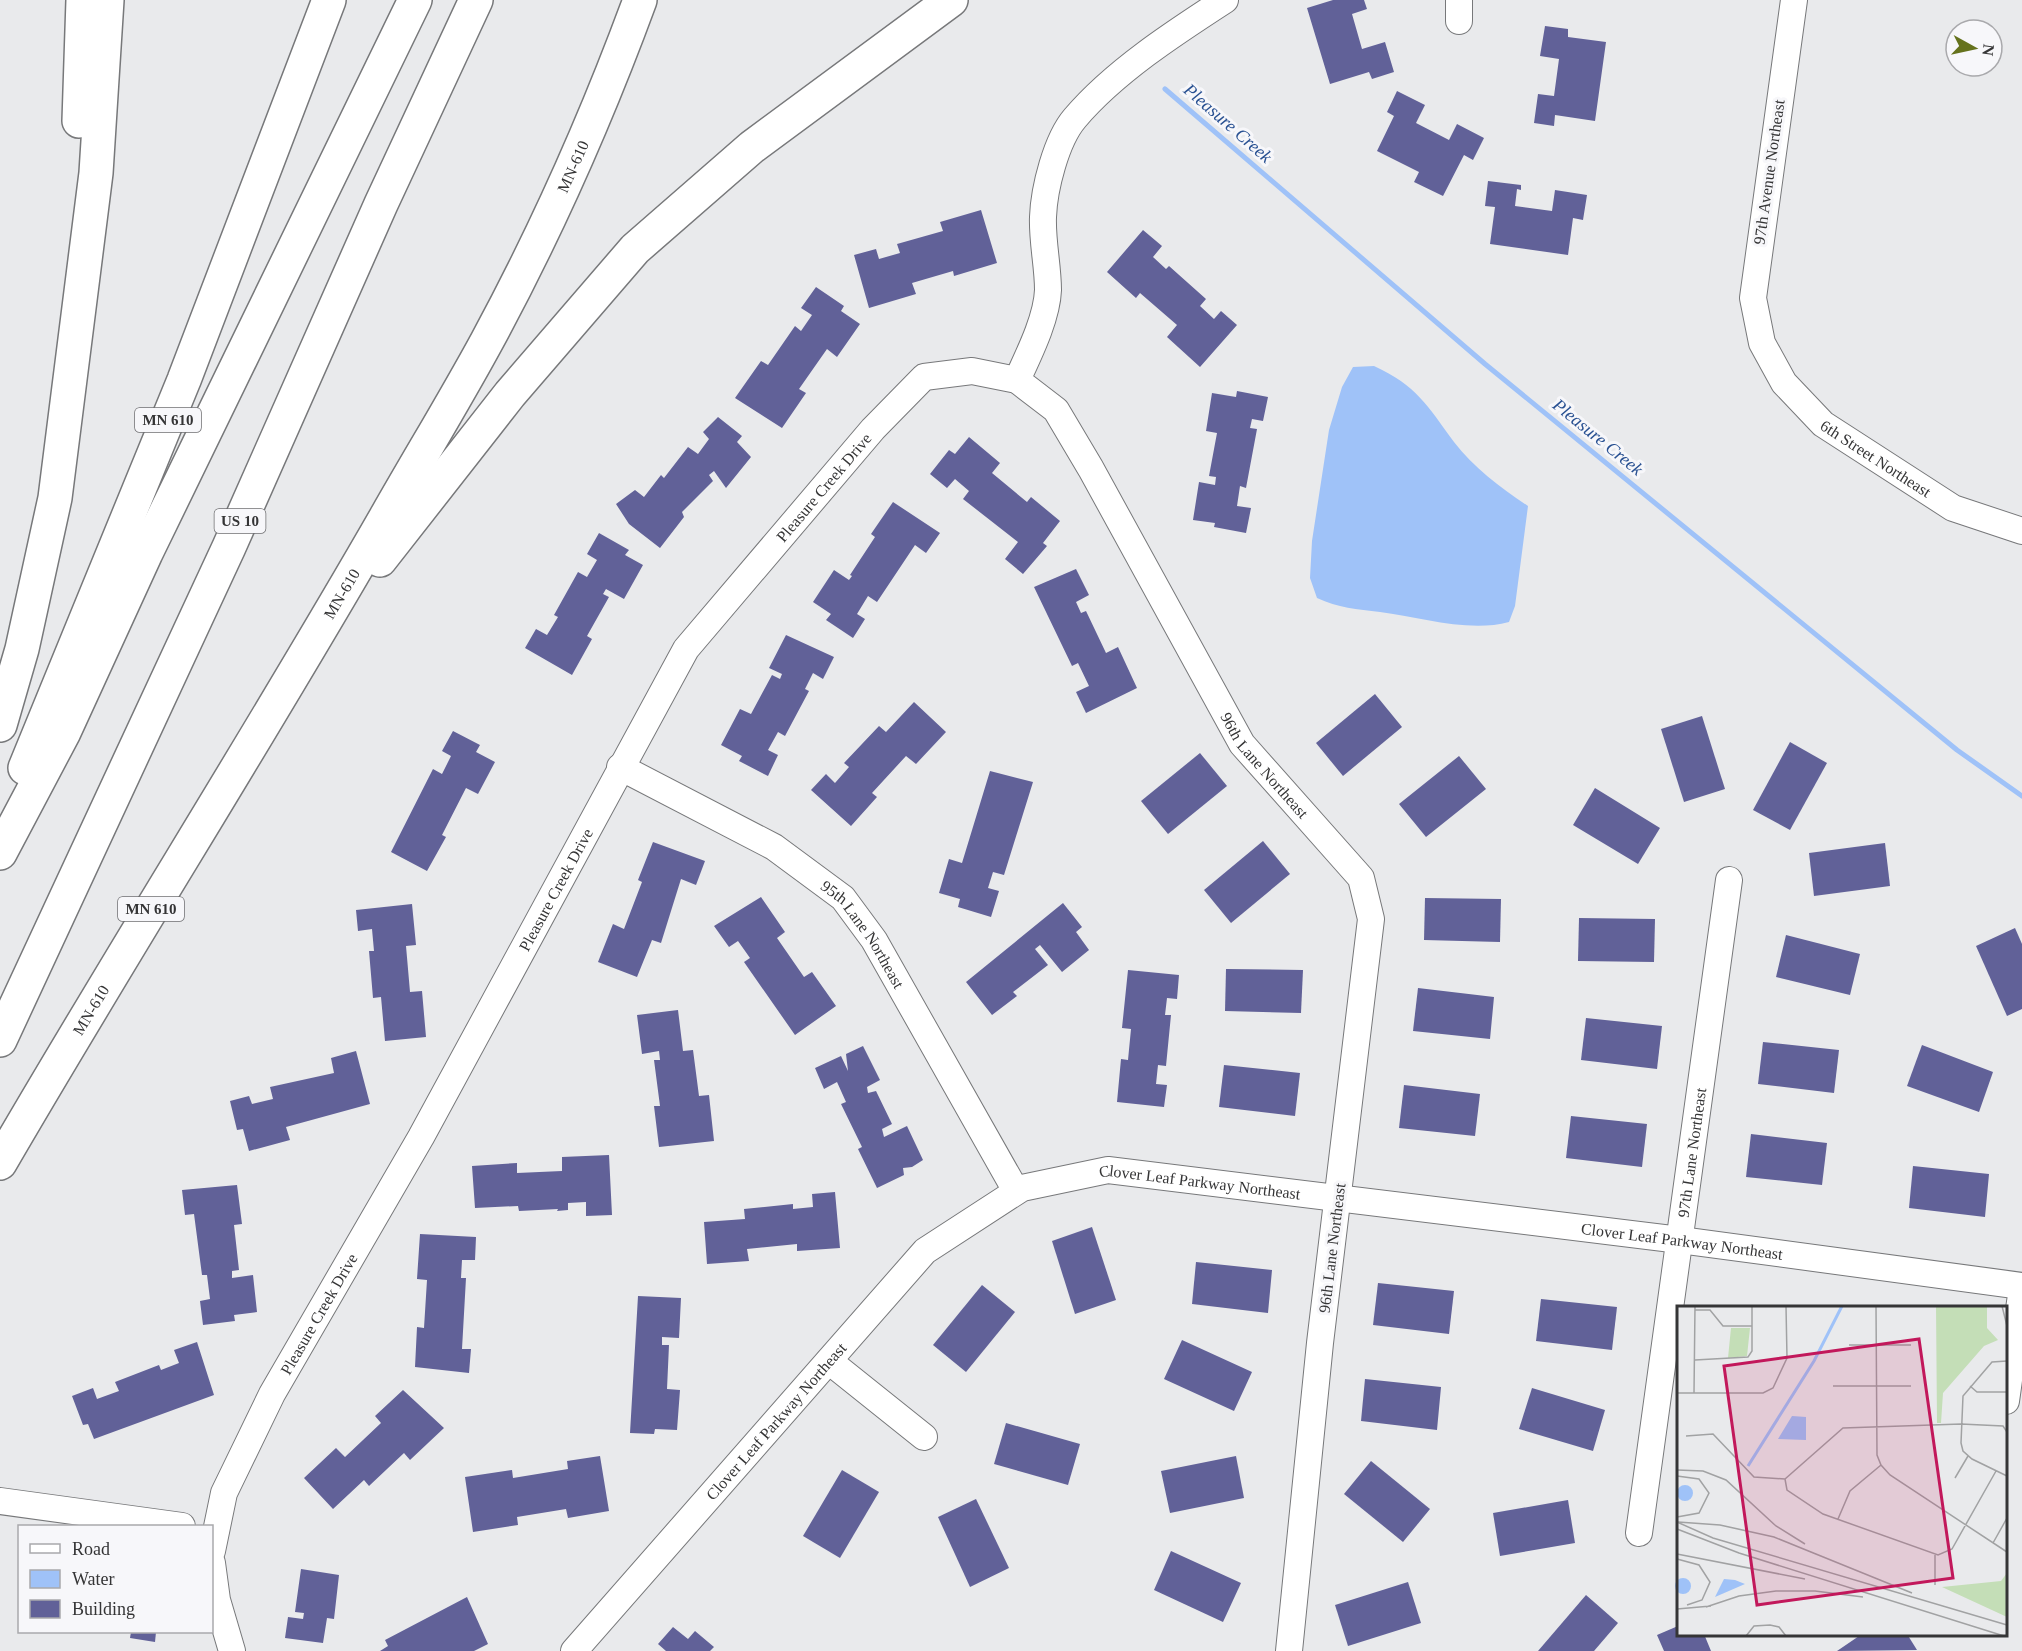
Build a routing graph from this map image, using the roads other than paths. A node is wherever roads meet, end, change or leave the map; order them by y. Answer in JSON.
{"nodes":[{"id":1,"x":83,"y":0,"type":"edge"},
{"id":2,"x":107,"y":0,"type":"edge"},
{"id":3,"x":329,"y":0,"type":"edge"},
{"id":4,"x":415,"y":0,"type":"edge"},
{"id":5,"x":476,"y":0,"type":"edge"},
{"id":6,"x":640,"y":0,"type":"edge"},
{"id":7,"x":951,"y":0,"type":"edge"},
{"id":8,"x":1224,"y":0,"type":"edge"},
{"id":9,"x":1794,"y":0,"type":"edge"},
{"id":10,"x":80,"y":302,"type":"junction"},
{"id":11,"x":1762,"y":343,"type":"joint"},
{"id":12,"x":1017,"y":380,"type":"junction"},
{"id":13,"x":2022,"y":531,"type":"edge"},
{"id":14,"x":306,"y":657,"type":"junction"},
{"id":15,"x":0,"y":725,"type":"edge"},
{"id":16,"x":620,"y":766,"type":"junction"},
{"id":17,"x":0,"y":838,"type":"edge"},
{"id":18,"x":0,"y":853,"type":"edge"},
{"id":19,"x":1729,"y":880,"type":"dead end"},
{"id":20,"x":0,"y":1040,"type":"edge"},
{"id":21,"x":0,"y":1163,"type":"edge"},
{"id":22,"x":1016,"y":1191,"type":"junction"},
{"id":23,"x":1338,"y":1198,"type":"junction"},
{"id":24,"x":1680,"y":1240,"type":"junction"},
{"id":25,"x":2022,"y":1287,"type":"edge"},
{"id":26,"x":829,"y":1361,"type":"junction"},
{"id":27,"x":2007,"y":1394,"type":"edge"},
{"id":28,"x":924,"y":1437,"type":"dead end"},
{"id":29,"x":0,"y":1501,"type":"edge"},
{"id":30,"x":168,"y":1525,"type":"edge"},
{"id":31,"x":1640,"y":1533,"type":"dead end"},
{"id":32,"x":213,"y":1537,"type":"edge"},
{"id":33,"x":213,"y":1570,"type":"edge"},
{"id":34,"x":232,"y":1651,"type":"edge"},
{"id":35,"x":574,"y":1651,"type":"edge"},
{"id":36,"x":1289,"y":1651,"type":"edge"}],
"edges":[{"from":1,"to":10,"type":"highway"},
{"from":2,"to":10,"type":"highway"},
{"from":3,"to":17,"type":"highway","number":"MN 610"},
{"from":4,"to":18,"type":"highway"},
{"from":5,"to":20,"type":"highway","number":"US 10"},
{"from":6,"to":14,"type":"highway","name":"MN-610","number":"MN 610"},
{"from":7,"to":14,"type":"highway"},
{"from":8,"to":12,"type":"street"},
{"from":9,"to":11,"type":"street","name":"97th Avenue Northeast"},
{"from":10,"to":15,"type":"highway"},
{"from":11,"to":13,"type":"street","name":"6th Street Northeast"},
{"from":12,"to":16,"type":"street","name":"Pleasure Creek Drive"},
{"from":12,"to":23,"type":"street","name":"96th Lane Northeast"},
{"from":14,"to":21,"type":"highway","name":"MN-610","number":"MN 610"},
{"from":16,"to":22,"type":"street","name":"95th Lane Northeast"},
{"from":16,"to":32,"type":"street","name":"Pleasure Creek Drive"},
{"from":19,"to":24,"type":"street","name":"97th Lane Northeast"},
{"from":22,"to":23,"type":"street","name":"Clover Leaf Parkway Northeast"},
{"from":22,"to":26,"type":"street","name":"Clover Leaf Parkway Northeast"},
{"from":23,"to":24,"type":"street","name":"Clover Leaf Parkway Northeast"},
{"from":23,"to":36,"type":"street","name":"96th Lane Northeast"},
{"from":24,"to":25,"type":"street","name":"Clover Leaf Parkway Northeast"},
{"from":24,"to":31,"type":"street","name":"97th Lane Northeast"},
{"from":25,"to":27,"type":"street"},
{"from":26,"to":28,"type":"street"},
{"from":26,"to":35,"type":"street","name":"Clover Leaf Parkway Northeast"},
{"from":29,"to":30,"type":"street"},
{"from":33,"to":34,"type":"street"}]}
